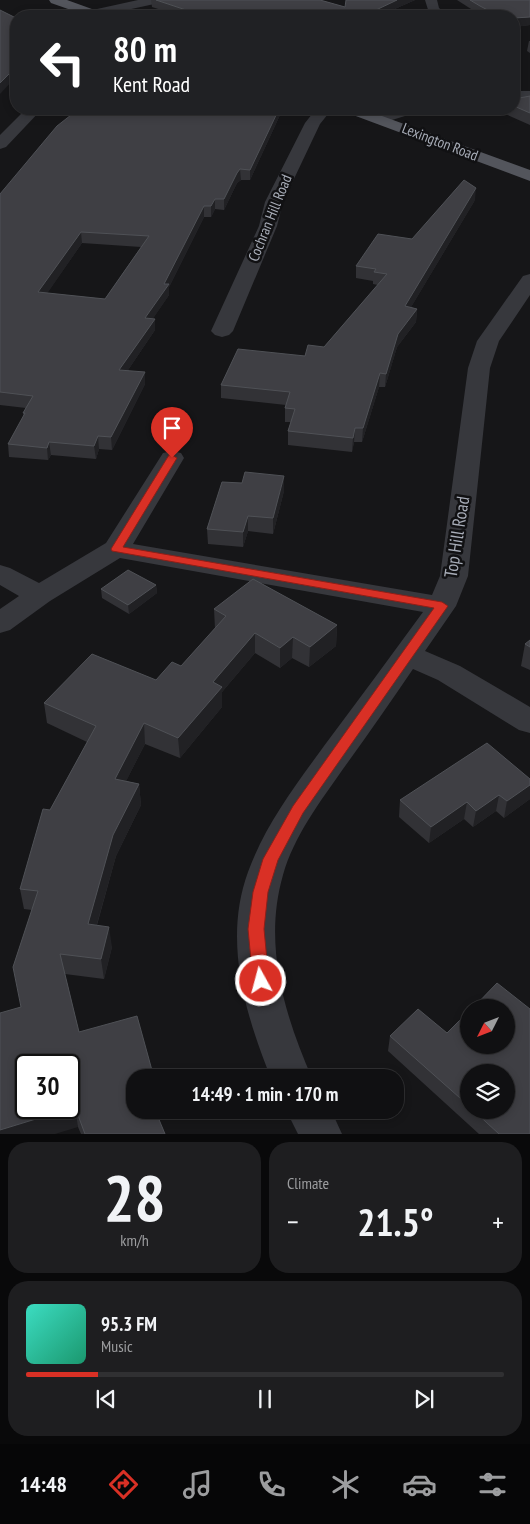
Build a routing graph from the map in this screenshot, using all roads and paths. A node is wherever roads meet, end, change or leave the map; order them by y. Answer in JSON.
{"nodes":[{"id":1,"x":55,"y":0,"type":"edge"},
{"id":2,"x":155,"y":0,"type":"edge"},
{"id":3,"x":82,"y":10,"type":"edge"},
{"id":4,"x":116,"y":10,"type":"edge"},
{"id":5,"x":28,"y":115,"type":"edge"},
{"id":6,"x":320,"y":115,"type":"edge"},
{"id":7,"x":367,"y":115,"type":"edge"},
{"id":8,"x":393,"y":115,"type":"edge"},
{"id":9,"x":379,"y":119,"type":"junction"},
{"id":10,"x":0,"y":144,"type":"edge"},
{"id":11,"x":530,"y":176,"type":"edge"},
{"id":12,"x":530,"y":280,"type":"edge"},
{"id":13,"x":222,"y":331,"type":"dead end"},
{"id":14,"x":172,"y":458,"type":"dead end"},
{"id":15,"x":116,"y":549,"type":"junction"},
{"id":16,"x":0,"y":574,"type":"edge"},
{"id":17,"x":40,"y":595,"type":"junction"},
{"id":18,"x":442,"y":606,"type":"junction"},
{"id":19,"x":0,"y":623,"type":"edge"},
{"id":20,"x":407,"y":655,"type":"junction"},
{"id":21,"x":530,"y":722,"type":"edge"},
{"id":22,"x":288,"y":1069,"type":"edge"},
{"id":23,"x":313,"y":1119,"type":"edge"},
{"id":24,"x":321,"y":1134,"type":"edge"}],
"edges":[{"from":1,"to":3,"type":"main road"},
{"from":2,"to":4,"type":"street"},
{"from":5,"to":10,"type":"street"},
{"from":6,"to":13,"type":"street","name":"Cochran Hill Road"},
{"from":7,"to":9,"type":"main road","name":"Lexington Road"},
{"from":8,"to":9,"type":"street"},
{"from":9,"to":11,"type":"main road","name":"Lexington Road"},
{"from":12,"to":18,"type":"street","name":"Top Hill Road"},
{"from":14,"to":15,"type":"street"},
{"from":15,"to":17,"type":"street"},
{"from":15,"to":18,"type":"street"},
{"from":16,"to":17,"type":"street"},
{"from":17,"to":19,"type":"street"},
{"from":18,"to":20,"type":"street","name":"Top Hill Road"},
{"from":20,"to":21,"type":"street"},
{"from":20,"to":22,"type":"street","name":"Top Hill Road"},
{"from":23,"to":24,"type":"street"}]}
